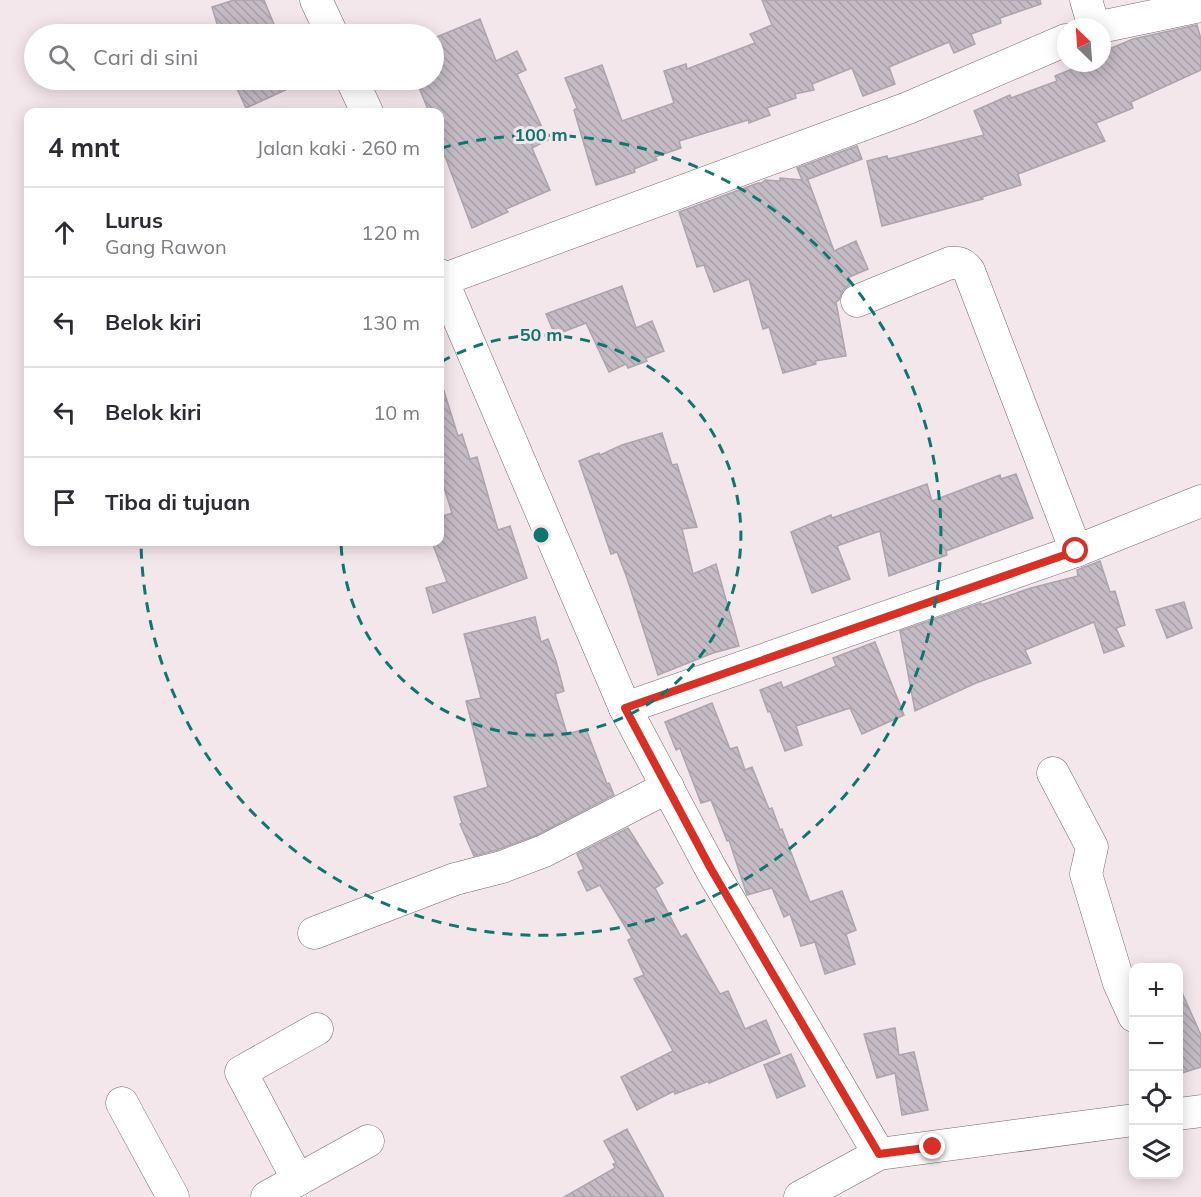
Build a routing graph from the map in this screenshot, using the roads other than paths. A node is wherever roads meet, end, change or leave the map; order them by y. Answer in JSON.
{"nodes":[{"id":1,"x":316,"y":0,"type":"edge"},
{"id":2,"x":1086,"y":0,"type":"edge"},
{"id":3,"x":1201,"y":6,"type":"edge"},
{"id":4,"x":1091,"y":18,"type":"edge"},
{"id":5,"x":327,"y":24,"type":"edge"},
{"id":6,"x":1111,"y":25,"type":"edge"},
{"id":7,"x":1057,"y":44,"type":"edge"},
{"id":8,"x":357,"y":90,"type":"edge"},
{"id":9,"x":365,"y":108,"type":"edge"},
{"id":10,"x":444,"y":276,"type":"edge"},
{"id":11,"x":444,"y":284,"type":"edge"},
{"id":12,"x":857,"y":301,"type":"dead end"},
{"id":13,"x":1201,"y":501,"type":"edge"},
{"id":14,"x":1076,"y":551,"type":"junction"},
{"id":15,"x":625,"y":708,"type":"junction"},
{"id":16,"x":1053,"y":773,"type":"dead end"},
{"id":17,"x":668,"y":787,"type":"junction"},
{"id":18,"x":314,"y":933,"type":"dead end"},
{"id":19,"x":1129,"y":1005,"type":"edge"},
{"id":20,"x":317,"y":1029,"type":"dead end"},
{"id":21,"x":122,"y":1103,"type":"dead end"},
{"id":22,"x":1129,"y":1121,"type":"edge"},
{"id":23,"x":368,"y":1141,"type":"dead end"},
{"id":24,"x":879,"y":1154,"type":"junction"},
{"id":25,"x":298,"y":1180,"type":"junction"},
{"id":26,"x":173,"y":1197,"type":"edge"},
{"id":27,"x":267,"y":1197,"type":"edge"},
{"id":28,"x":800,"y":1197,"type":"edge"}],
"edges":[{"from":1,"to":5,"type":"street"},
{"from":2,"to":4,"type":"street"},
{"from":3,"to":6,"type":"street"},
{"from":7,"to":10,"type":"street"},
{"from":8,"to":9,"type":"street"},
{"from":11,"to":15,"type":"street"},
{"from":12,"to":14,"type":"street"},
{"from":13,"to":14,"type":"street"},
{"from":14,"to":15,"type":"street"},
{"from":15,"to":17,"type":"street"},
{"from":16,"to":19,"type":"street"},
{"from":17,"to":18,"type":"street"},
{"from":17,"to":24,"type":"street"},
{"from":20,"to":25,"type":"street"},
{"from":21,"to":26,"type":"street"},
{"from":22,"to":24,"type":"street"},
{"from":23,"to":25,"type":"street"},
{"from":24,"to":28,"type":"street"},
{"from":25,"to":27,"type":"street"}]}
